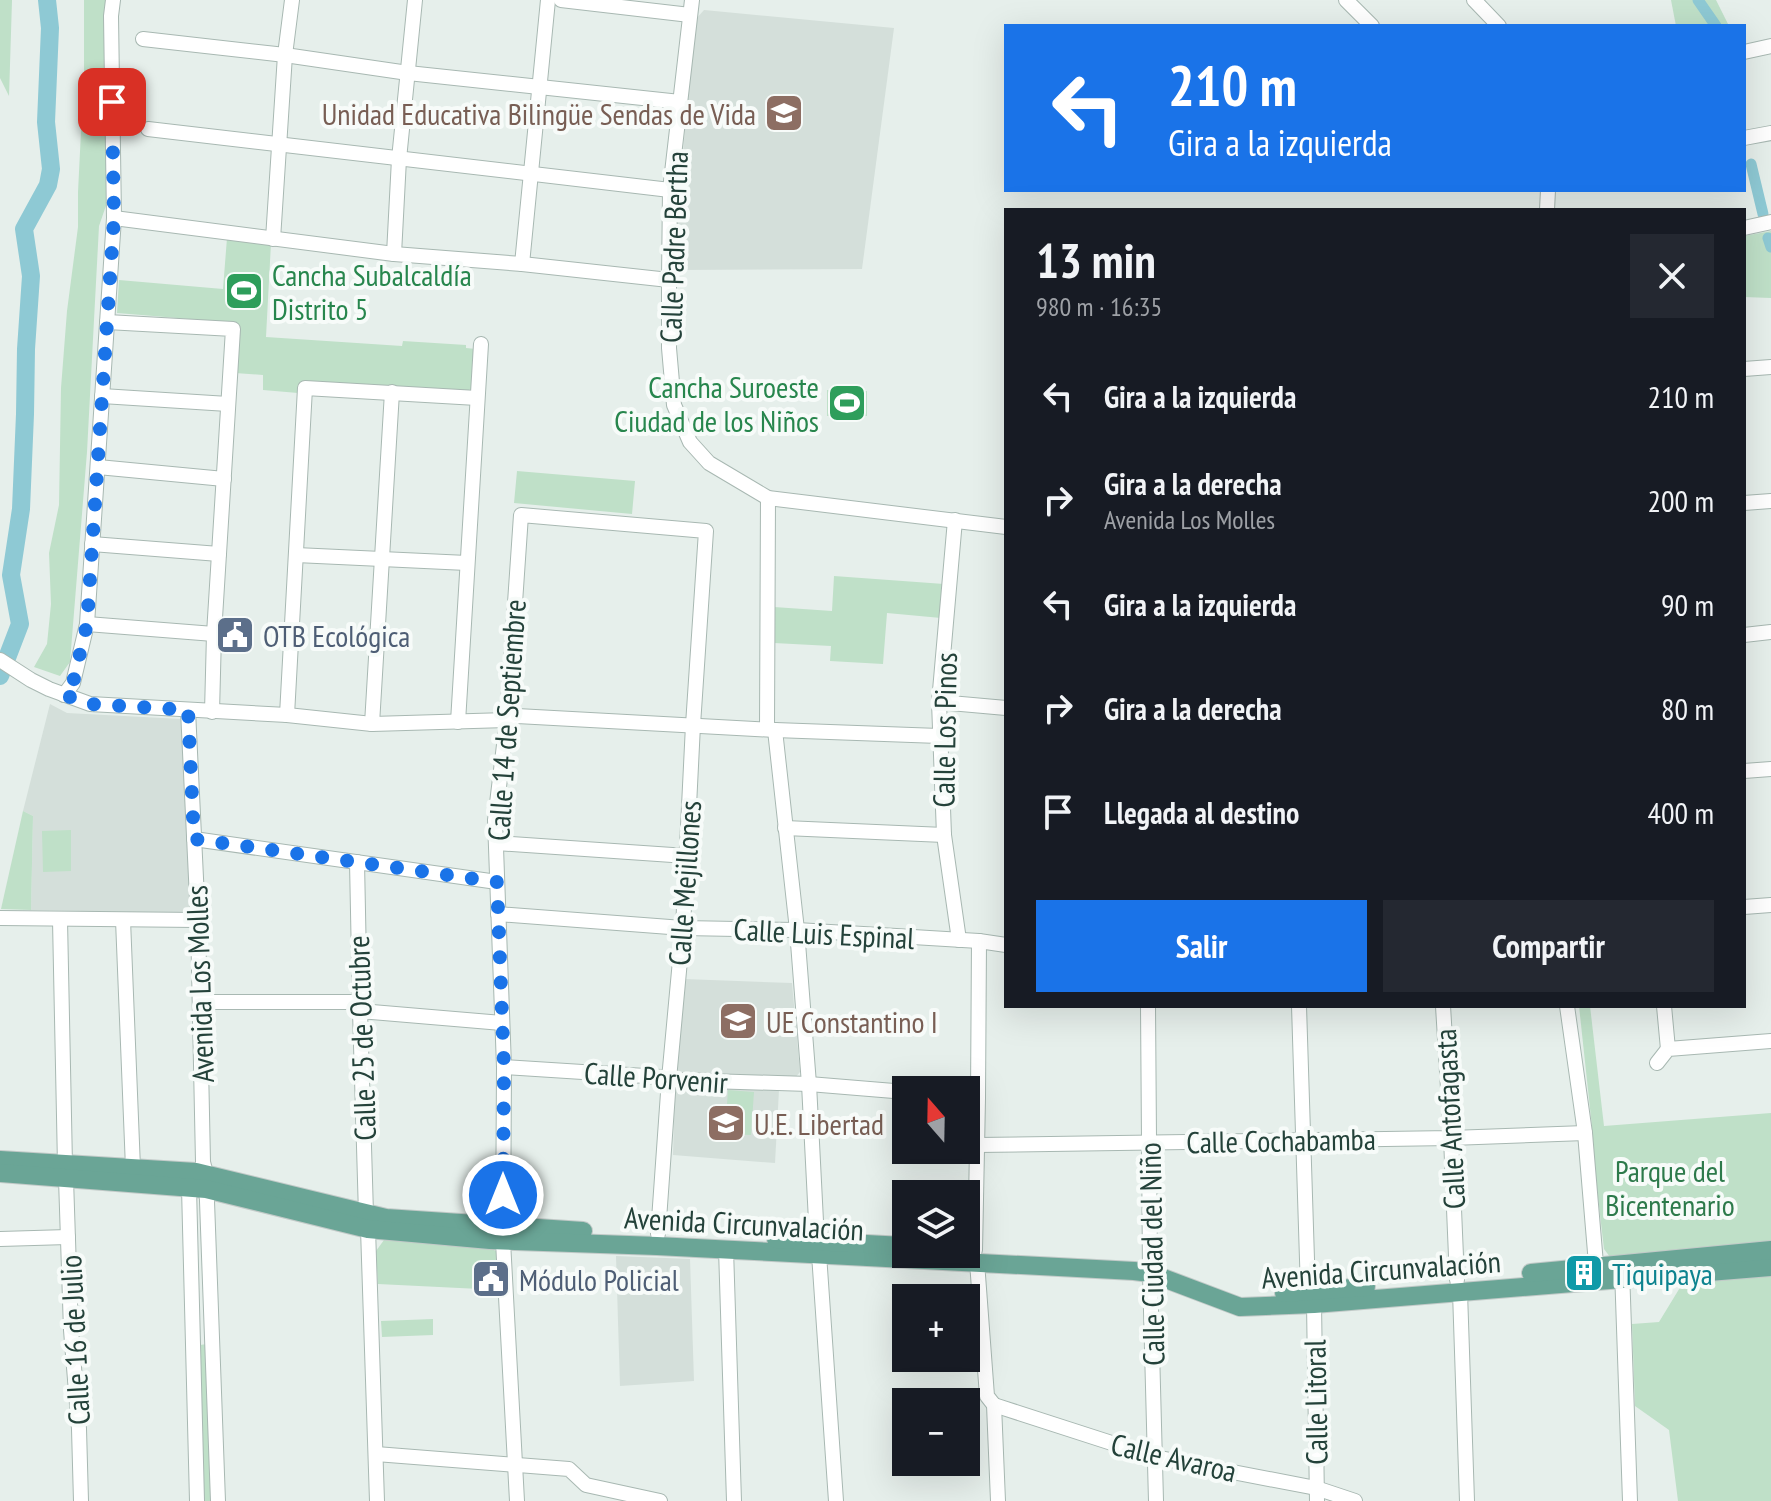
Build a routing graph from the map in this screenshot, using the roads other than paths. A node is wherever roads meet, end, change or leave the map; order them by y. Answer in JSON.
{"nodes":[{"id":1,"x":113,"y":0,"type":"edge"},
{"id":2,"x":292,"y":0,"type":"edge"},
{"id":3,"x":415,"y":0,"type":"edge"},
{"id":4,"x":548,"y":0,"type":"edge"},
{"id":5,"x":561,"y":0,"type":"edge"},
{"id":6,"x":1346,"y":0,"type":"edge"},
{"id":7,"x":1474,"y":0,"type":"edge"},
{"id":8,"x":691,"y":8,"type":"edge"},
{"id":9,"x":1370,"y":24,"type":"edge"},
{"id":10,"x":1497,"y":24,"type":"edge"},
{"id":11,"x":143,"y":39,"type":"dead end"},
{"id":12,"x":1771,"y":46,"type":"edge"},
{"id":13,"x":1746,"y":52,"type":"edge"},
{"id":14,"x":285,"y":55,"type":"junction"},
{"id":15,"x":408,"y":73,"type":"junction"},
{"id":16,"x":540,"y":87,"type":"junction"},
{"id":17,"x":680,"y":102,"type":"junction"},
{"id":18,"x":148,"y":129,"type":"dead end"},
{"id":19,"x":1771,"y":133,"type":"edge"},
{"id":20,"x":1746,"y":138,"type":"edge"},
{"id":21,"x":279,"y":144,"type":"junction"},
{"id":22,"x":399,"y":159,"type":"junction"},
{"id":23,"x":531,"y":174,"type":"junction"},
{"id":24,"x":670,"y":190,"type":"junction"},
{"id":25,"x":114,"y":218,"type":"junction"},
{"id":26,"x":1771,"y":222,"type":"edge"},
{"id":27,"x":1746,"y":228,"type":"edge"},
{"id":28,"x":273,"y":239,"type":"junction"},
{"id":29,"x":394,"y":254,"type":"junction"},
{"id":30,"x":522,"y":264,"type":"junction"},
{"id":31,"x":669,"y":280,"type":"junction"},
{"id":32,"x":107,"y":322,"type":"junction"},
{"id":33,"x":481,"y":344,"type":"dead end"},
{"id":34,"x":1771,"y":367,"type":"edge"},
{"id":35,"x":1746,"y":369,"type":"edge"},
{"id":36,"x":392,"y":392,"type":"junction"},
{"id":37,"x":102,"y":396,"type":"junction"},
{"id":38,"x":477,"y":398,"type":"junction"},
{"id":39,"x":228,"y":404,"type":"junction"},
{"id":40,"x":98,"y":467,"type":"junction"},
{"id":41,"x":224,"y":479,"type":"junction"},
{"id":42,"x":768,"y":498,"type":"junction"},
{"id":43,"x":1771,"y":501,"type":"edge"},
{"id":44,"x":1746,"y":503,"type":"edge"},
{"id":45,"x":521,"y":515,"type":"joint"},
{"id":46,"x":955,"y":520,"type":"junction"},
{"id":47,"x":1004,"y":527,"type":"edge"},
{"id":48,"x":92,"y":544,"type":"junction"},
{"id":49,"x":219,"y":554,"type":"junction"},
{"id":50,"x":296,"y":555,"type":"junction"},
{"id":51,"x":382,"y":559,"type":"junction"},
{"id":52,"x":467,"y":563,"type":"junction"},
{"id":53,"x":87,"y":624,"type":"junction"},
{"id":54,"x":1771,"y":632,"type":"edge"},
{"id":55,"x":214,"y":634,"type":"junction"},
{"id":56,"x":1746,"y":635,"type":"edge"},
{"id":57,"x":0,"y":660,"type":"edge"},
{"id":58,"x":64,"y":695,"type":"junction"},
{"id":59,"x":939,"y":702,"type":"junction"},
{"id":60,"x":1004,"y":708,"type":"edge"},
{"id":61,"x":188,"y":710,"type":"junction"},
{"id":62,"x":212,"y":712,"type":"junction"},
{"id":63,"x":287,"y":715,"type":"junction"},
{"id":64,"x":507,"y":720,"type":"junction"},
{"id":65,"x":458,"y":722,"type":"junction"},
{"id":66,"x":372,"y":724,"type":"junction"},
{"id":67,"x":693,"y":725,"type":"junction"},
{"id":68,"x":771,"y":729,"type":"junction"},
{"id":69,"x":939,"y":736,"type":"junction"},
{"id":70,"x":1771,"y":769,"type":"edge"},
{"id":71,"x":1746,"y":771,"type":"edge"},
{"id":72,"x":785,"y":828,"type":"junction"},
{"id":73,"x":944,"y":835,"type":"junction"},
{"id":74,"x":194,"y":839,"type":"junction"},
{"id":75,"x":496,"y":843,"type":"junction"},
{"id":76,"x":687,"y":856,"type":"junction"},
{"id":77,"x":357,"y":862,"type":"junction"},
{"id":78,"x":497,"y":882,"type":"junction"},
{"id":79,"x":1771,"y":905,"type":"edge"},
{"id":80,"x":1746,"y":907,"type":"edge"},
{"id":81,"x":498,"y":914,"type":"junction"},
{"id":82,"x":0,"y":918,"type":"edge"},
{"id":83,"x":60,"y":920,"type":"junction"},
{"id":84,"x":123,"y":920,"type":"junction"},
{"id":85,"x":198,"y":920,"type":"junction"},
{"id":86,"x":683,"y":928,"type":"junction"},
{"id":87,"x":797,"y":930,"type":"junction"},
{"id":88,"x":959,"y":940,"type":"junction"},
{"id":89,"x":979,"y":941,"type":"junction"},
{"id":90,"x":1004,"y":945,"type":"edge"},
{"id":91,"x":200,"y":1002,"type":"junction"},
{"id":92,"x":360,"y":1007,"type":"junction"},
{"id":93,"x":1148,"y":1008,"type":"edge"},
{"id":94,"x":1299,"y":1008,"type":"edge"},
{"id":95,"x":1443,"y":1008,"type":"edge"},
{"id":96,"x":1567,"y":1008,"type":"edge"},
{"id":97,"x":1664,"y":1008,"type":"edge"},
{"id":98,"x":502,"y":1023,"type":"junction"},
{"id":99,"x":1771,"y":1041,"type":"edge"},
{"id":100,"x":1668,"y":1049,"type":"junction"},
{"id":101,"x":1657,"y":1063,"type":"dead end"},
{"id":102,"x":504,"y":1067,"type":"junction"},
{"id":103,"x":973,"y":1076,"type":"edge"},
{"id":104,"x":669,"y":1079,"type":"junction"},
{"id":105,"x":809,"y":1084,"type":"junction"},
{"id":106,"x":892,"y":1091,"type":"edge"},
{"id":107,"x":1585,"y":1133,"type":"junction"},
{"id":108,"x":1451,"y":1138,"type":"junction"},
{"id":109,"x":1304,"y":1139,"type":"junction"},
{"id":110,"x":1149,"y":1141,"type":"junction"},
{"id":111,"x":980,"y":1145,"type":"edge"},
{"id":112,"x":0,"y":1160,"type":"edge"},
{"id":113,"x":133,"y":1168,"type":"junction"},
{"id":114,"x":66,"y":1172,"type":"junction"},
{"id":115,"x":0,"y":1173,"type":"edge"},
{"id":116,"x":200,"y":1177,"type":"junction"},
{"id":117,"x":367,"y":1221,"type":"junction"},
{"id":118,"x":503,"y":1234,"type":"junction"},
{"id":119,"x":658,"y":1234,"type":"junction"},
{"id":120,"x":68,"y":1237,"type":"junction"},
{"id":121,"x":0,"y":1239,"type":"edge"},
{"id":122,"x":892,"y":1246,"type":"edge"},
{"id":123,"x":818,"y":1248,"type":"junction"},
{"id":124,"x":726,"y":1249,"type":"junction"},
{"id":125,"x":1771,"y":1250,"type":"edge"},
{"id":126,"x":892,"y":1251,"type":"edge"},
{"id":127,"x":980,"y":1255,"type":"edge"},
{"id":128,"x":1150,"y":1267,"type":"junction"},
{"id":129,"x":1771,"y":1267,"type":"edge"},
{"id":130,"x":974,"y":1268,"type":"edge"},
{"id":131,"x":1622,"y":1271,"type":"junction"},
{"id":132,"x":1597,"y":1273,"type":"junction"},
{"id":133,"x":1458,"y":1286,"type":"junction"},
{"id":134,"x":1311,"y":1298,"type":"junction"},
{"id":135,"x":994,"y":1405,"type":"junction"},
{"id":136,"x":376,"y":1454,"type":"junction"},
{"id":137,"x":1155,"y":1457,"type":"junction"},
{"id":138,"x":515,"y":1464,"type":"junction"},
{"id":139,"x":1316,"y":1494,"type":"edge"},
{"id":140,"x":81,"y":1501,"type":"edge"},
{"id":141,"x":197,"y":1501,"type":"edge"},
{"id":142,"x":218,"y":1501,"type":"edge"},
{"id":143,"x":377,"y":1501,"type":"edge"},
{"id":144,"x":517,"y":1501,"type":"edge"},
{"id":145,"x":660,"y":1501,"type":"edge"},
{"id":146,"x":734,"y":1501,"type":"edge"},
{"id":147,"x":836,"y":1501,"type":"edge"},
{"id":148,"x":998,"y":1501,"type":"edge"},
{"id":149,"x":1156,"y":1501,"type":"edge"},
{"id":150,"x":1355,"y":1501,"type":"edge"},
{"id":151,"x":1467,"y":1501,"type":"edge"},
{"id":152,"x":1630,"y":1501,"type":"edge"}],
"edges":[{"from":1,"to":25,"type":"street"},
{"from":2,"to":14,"type":"street"},
{"from":3,"to":15,"type":"street"},
{"from":4,"to":16,"type":"street"},
{"from":5,"to":8,"type":"street"},
{"from":6,"to":9,"type":"street"},
{"from":7,"to":10,"type":"street"},
{"from":8,"to":17,"type":"street","name":"Calle Padre Bertha"},
{"from":11,"to":14,"type":"street"},
{"from":12,"to":13,"type":"street"},
{"from":14,"to":15,"type":"street"},
{"from":14,"to":21,"type":"street"},
{"from":15,"to":16,"type":"street"},
{"from":15,"to":22,"type":"street"},
{"from":16,"to":17,"type":"street"},
{"from":16,"to":23,"type":"street"},
{"from":17,"to":24,"type":"street","name":"Calle Padre Bertha"},
{"from":18,"to":21,"type":"street"},
{"from":19,"to":20,"type":"street"},
{"from":21,"to":22,"type":"street"},
{"from":21,"to":28,"type":"street"},
{"from":22,"to":23,"type":"street"},
{"from":22,"to":29,"type":"street"},
{"from":23,"to":24,"type":"street"},
{"from":23,"to":30,"type":"street"},
{"from":24,"to":31,"type":"street","name":"Calle Padre Bertha"},
{"from":25,"to":28,"type":"street"},
{"from":25,"to":32,"type":"street"},
{"from":26,"to":27,"type":"street"},
{"from":28,"to":29,"type":"street"},
{"from":29,"to":30,"type":"street"},
{"from":30,"to":31,"type":"street"},
{"from":31,"to":42,"type":"street","name":"Calle Padre Bertha"},
{"from":32,"to":37,"type":"street"},
{"from":32,"to":39,"type":"street"},
{"from":33,"to":38,"type":"street"},
{"from":34,"to":35,"type":"street"},
{"from":36,"to":38,"type":"street"},
{"from":36,"to":50,"type":"street"},
{"from":36,"to":51,"type":"street"},
{"from":37,"to":39,"type":"street"},
{"from":37,"to":40,"type":"street"},
{"from":38,"to":52,"type":"street"},
{"from":39,"to":41,"type":"street"},
{"from":40,"to":41,"type":"street"},
{"from":40,"to":48,"type":"street"},
{"from":41,"to":49,"type":"street"},
{"from":42,"to":46,"type":"street","name":"Calle Padre Bertha"},
{"from":42,"to":68,"type":"street"},
{"from":43,"to":44,"type":"street"},
{"from":45,"to":64,"type":"street","name":"Calle 14 de Septiembre"},
{"from":45,"to":67,"type":"street","name":"Calle Mejillones"},
{"from":46,"to":47,"type":"street","name":"Calle Padre Bertha"},
{"from":46,"to":59,"type":"street","name":"Calle Los Pinos"},
{"from":48,"to":49,"type":"street"},
{"from":48,"to":53,"type":"street"},
{"from":49,"to":55,"type":"street"},
{"from":50,"to":51,"type":"street"},
{"from":50,"to":63,"type":"street"},
{"from":51,"to":52,"type":"street"},
{"from":51,"to":66,"type":"street"},
{"from":52,"to":65,"type":"street"},
{"from":53,"to":55,"type":"street"},
{"from":53,"to":58,"type":"street"},
{"from":54,"to":56,"type":"street"},
{"from":55,"to":62,"type":"street"},
{"from":57,"to":58,"type":"street"},
{"from":58,"to":61,"type":"street"},
{"from":59,"to":60,"type":"street"},
{"from":59,"to":69,"type":"street","name":"Calle Los Pinos"},
{"from":61,"to":62,"type":"street"},
{"from":61,"to":74,"type":"street","name":"Avenida Los Molles"},
{"from":62,"to":63,"type":"street"},
{"from":63,"to":66,"type":"street"},
{"from":64,"to":65,"type":"street"},
{"from":64,"to":67,"type":"street"},
{"from":64,"to":75,"type":"street","name":"Calle 14 de Septiembre"},
{"from":65,"to":66,"type":"street"},
{"from":67,"to":68,"type":"street"},
{"from":67,"to":76,"type":"street","name":"Calle Mejillones"},
{"from":68,"to":69,"type":"street"},
{"from":68,"to":72,"type":"street"},
{"from":69,"to":73,"type":"street","name":"Calle Los Pinos"},
{"from":70,"to":71,"type":"street"},
{"from":72,"to":73,"type":"street"},
{"from":72,"to":87,"type":"street"},
{"from":73,"to":88,"type":"street","name":"Calle Los Pinos"},
{"from":74,"to":77,"type":"street"},
{"from":74,"to":85,"type":"street","name":"Avenida Los Molles"},
{"from":75,"to":76,"type":"street"},
{"from":75,"to":78,"type":"street","name":"Calle 14 de Septiembre"},
{"from":76,"to":86,"type":"street","name":"Calle Mejillones"},
{"from":77,"to":78,"type":"street"},
{"from":77,"to":92,"type":"street","name":"Calle 25 de Octubre"},
{"from":78,"to":81,"type":"street","name":"Calle 14 de Septiembre"},
{"from":79,"to":80,"type":"street"},
{"from":81,"to":86,"type":"street","name":"Calle Luis Espinal"},
{"from":81,"to":98,"type":"street","name":"Calle 14 de Septiembre"},
{"from":82,"to":83,"type":"street"},
{"from":83,"to":84,"type":"street"},
{"from":83,"to":114,"type":"street","name":"Calle 16 de Julio"},
{"from":84,"to":85,"type":"street"},
{"from":84,"to":113,"type":"street"},
{"from":85,"to":91,"type":"street","name":"Avenida Los Molles"},
{"from":86,"to":87,"type":"street","name":"Calle Luis Espinal"},
{"from":86,"to":104,"type":"street","name":"Calle Mejillones"},
{"from":87,"to":88,"type":"street","name":"Calle Luis Espinal"},
{"from":87,"to":105,"type":"street"},
{"from":88,"to":89,"type":"street","name":"Calle Luis Espinal"},
{"from":89,"to":90,"type":"street","name":"Calle Luis Espinal"},
{"from":89,"to":103,"type":"street"},
{"from":91,"to":92,"type":"street"},
{"from":91,"to":116,"type":"street","name":"Avenida Los Molles"},
{"from":92,"to":98,"type":"street"},
{"from":92,"to":117,"type":"street","name":"Calle 25 de Octubre"},
{"from":93,"to":110,"type":"street","name":"Calle Ciudad del Niño"},
{"from":94,"to":109,"type":"street","name":"Calle Litoral"},
{"from":95,"to":108,"type":"street","name":"Calle Antofagasta"},
{"from":96,"to":107,"type":"street"},
{"from":97,"to":100,"type":"street"},
{"from":98,"to":102,"type":"street","name":"Calle 14 de Septiembre"},
{"from":99,"to":100,"type":"street"},
{"from":100,"to":101,"type":"street"},
{"from":102,"to":104,"type":"street","name":"Calle Porvenir"},
{"from":102,"to":118,"type":"street","name":"Calle 14 de Septiembre"},
{"from":104,"to":105,"type":"street","name":"Calle Porvenir"},
{"from":104,"to":119,"type":"street","name":"Calle Mejillones"},
{"from":105,"to":106,"type":"street","name":"Calle Porvenir"},
{"from":105,"to":123,"type":"street"},
{"from":107,"to":108,"type":"street","name":"Calle Cochabamba"},
{"from":107,"to":132,"type":"street"},
{"from":108,"to":109,"type":"street","name":"Calle Cochabamba"},
{"from":108,"to":133,"type":"street","name":"Calle Antofagasta"},
{"from":109,"to":110,"type":"street","name":"Calle Cochabamba"},
{"from":109,"to":134,"type":"street","name":"Calle Litoral"},
{"from":110,"to":111,"type":"street","name":"Calle Cochabamba"},
{"from":110,"to":128,"type":"street","name":"Calle Ciudad del Niño"},
{"from":112,"to":114,"type":"main road","name":"Avenida Circunvalación"},
{"from":113,"to":114,"type":"main road","name":"Avenida Circunvalación"},
{"from":113,"to":116,"type":"main road","name":"Avenida Circunvalación"},
{"from":114,"to":115,"type":"main road","name":"Avenida Circunvalación"},
{"from":114,"to":116,"type":"main road","name":"Avenida Circunvalación"},
{"from":114,"to":120,"type":"street","name":"Calle 16 de Julio"},
{"from":116,"to":117,"type":"main road","name":"Avenida Circunvalación"},
{"from":116,"to":141,"type":"street","name":"Avenida Los Molles"},
{"from":116,"to":142,"type":"street","name":"Avenida Los Molles"},
{"from":117,"to":118,"type":"main road","name":"Avenida Circunvalación"},
{"from":117,"to":136,"type":"street","name":"Calle 25 de Octubre"},
{"from":118,"to":119,"type":"main road","name":"Avenida Circunvalación"},
{"from":118,"to":124,"type":"main road","name":"Avenida Circunvalación"},
{"from":118,"to":138,"type":"street","name":"Calle 14 de Septiembre"},
{"from":119,"to":123,"type":"main road","name":"Avenida Circunvalación"},
{"from":120,"to":121,"type":"street"},
{"from":120,"to":140,"type":"street","name":"Calle 16 de Julio"},
{"from":122,"to":123,"type":"main road","name":"Avenida Circunvalación"},
{"from":123,"to":124,"type":"main road","name":"Avenida Circunvalación"},
{"from":123,"to":126,"type":"main road","name":"Avenida Circunvalación"},
{"from":123,"to":147,"type":"street"},
{"from":124,"to":146,"type":"street"},
{"from":125,"to":131,"type":"main road","name":"Avenida Circunvalación"},
{"from":127,"to":128,"type":"main road","name":"Avenida Circunvalación"},
{"from":128,"to":134,"type":"main road","name":"Avenida Circunvalación"},
{"from":128,"to":137,"type":"street","name":"Calle Ciudad del Niño"},
{"from":129,"to":131,"type":"main road","name":"Avenida Circunvalación"},
{"from":130,"to":135,"type":"street"},
{"from":131,"to":132,"type":"main road","name":"Avenida Circunvalación"},
{"from":131,"to":152,"type":"street"},
{"from":132,"to":133,"type":"main road","name":"Avenida Circunvalación"},
{"from":133,"to":134,"type":"main road","name":"Avenida Circunvalación"},
{"from":133,"to":151,"type":"street","name":"Calle Antofagasta"},
{"from":134,"to":139,"type":"street","name":"Calle Litoral"},
{"from":135,"to":137,"type":"street","name":"Calle Avaroa"},
{"from":135,"to":148,"type":"street"},
{"from":136,"to":138,"type":"street"},
{"from":136,"to":143,"type":"street","name":"Calle 25 de Octubre"},
{"from":137,"to":139,"type":"street","name":"Calle Avaroa"},
{"from":137,"to":149,"type":"street","name":"Calle Ciudad del Niño"},
{"from":138,"to":144,"type":"street","name":"Calle 14 de Septiembre"},
{"from":138,"to":145,"type":"street"},
{"from":139,"to":150,"type":"street","name":"Calle Avaroa"}]}
